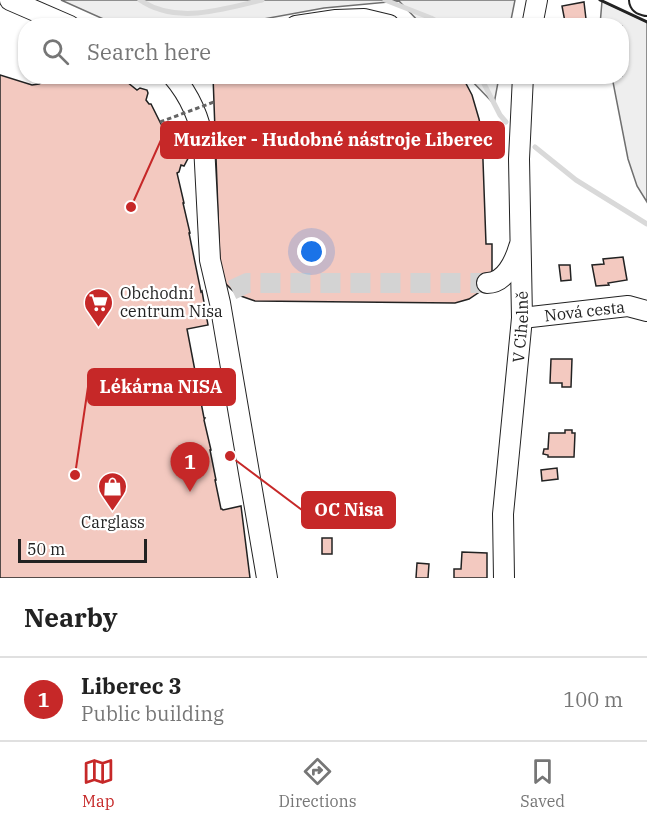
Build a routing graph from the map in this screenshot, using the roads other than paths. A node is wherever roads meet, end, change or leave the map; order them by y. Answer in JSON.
{"nodes":[{"id":1,"x":10,"y":0,"type":"edge"},
{"id":2,"x":537,"y":0,"type":"edge"},
{"id":3,"x":52,"y":18,"type":"edge"},
{"id":4,"x":534,"y":18,"type":"edge"},
{"id":5,"x":180,"y":84,"type":"edge"},
{"id":6,"x":523,"y":84,"type":"edge"},
{"id":7,"x":520,"y":241,"type":"junction"},
{"id":8,"x":487,"y":283,"type":"tunnel mouth"},
{"id":9,"x":647,"y":311,"type":"edge"},
{"id":10,"x":522,"y":318,"type":"junction"},
{"id":11,"x":267,"y":578,"type":"edge"},
{"id":12,"x":504,"y":578,"type":"edge"}],
"edges":[{"from":1,"to":3,"type":"street"},
{"from":2,"to":4,"type":"street"},
{"from":5,"to":11,"type":"street"},
{"from":6,"to":7,"type":"street","name":"V Cihelně"},
{"from":7,"to":8,"type":"street"},
{"from":7,"to":10,"type":"street","name":"V Cihelně"},
{"from":9,"to":10,"type":"street","name":"Nová cesta"},
{"from":10,"to":12,"type":"street","name":"V Cihelně"}]}
